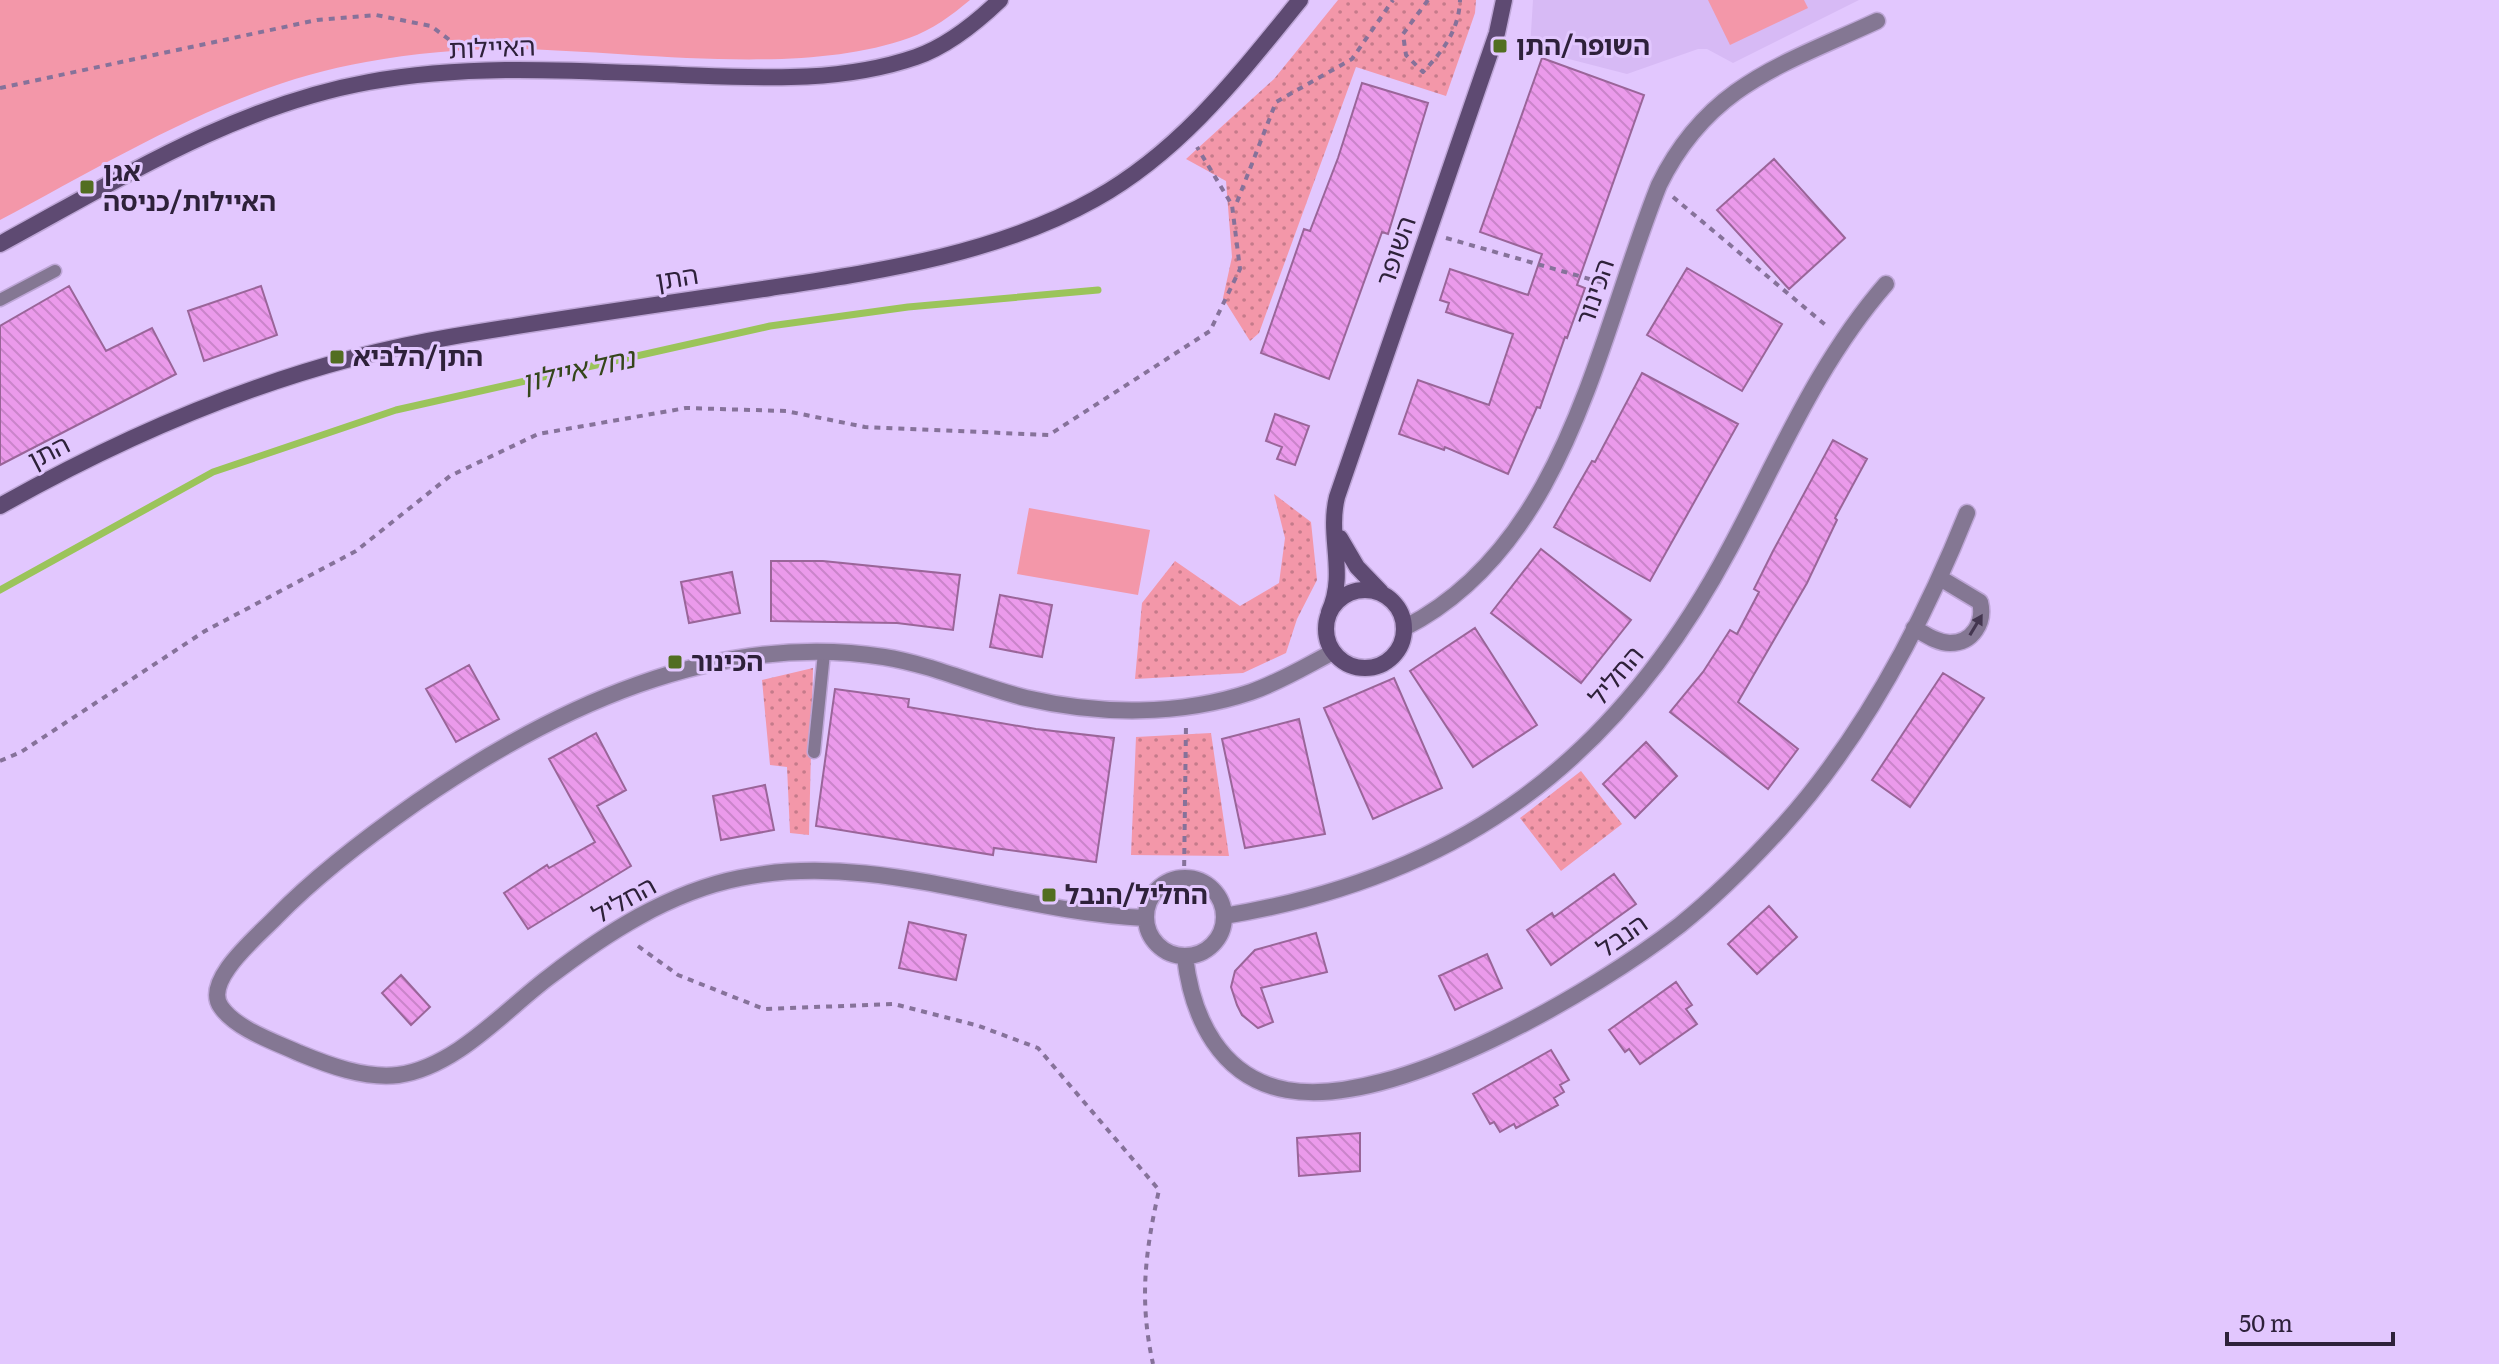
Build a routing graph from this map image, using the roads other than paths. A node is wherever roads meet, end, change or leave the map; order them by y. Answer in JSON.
{"nodes":[{"id":1,"x":1000,"y":0,"type":"edge"},
{"id":2,"x":1300,"y":0,"type":"edge"},
{"id":3,"x":1504,"y":0,"type":"edge"},
{"id":4,"x":1877,"y":21,"type":"dead end"},
{"id":5,"x":0,"y":244,"type":"edge"},
{"id":6,"x":55,"y":271,"type":"dead end"},
{"id":7,"x":1886,"y":284,"type":"dead end"},
{"id":8,"x":0,"y":300,"type":"edge"},
{"id":9,"x":0,"y":506,"type":"edge"},
{"id":10,"x":1967,"y":513,"type":"dead end"},
{"id":11,"x":1333,"y":518,"type":"junction"},
{"id":12,"x":1940,"y":578,"type":"junction"},
{"id":13,"x":1382,"y":593,"type":"junction"},
{"id":14,"x":1329,"y":612,"type":"junction"},
{"id":15,"x":1404,"y":628,"type":"junction"},
{"id":16,"x":1914,"y":628,"type":"junction"},
{"id":17,"x":1333,"y":652,"type":"junction"},
{"id":18,"x":824,"y":653,"type":"junction"},
{"id":19,"x":814,"y":752,"type":"dead end"},
{"id":20,"x":1224,"y":916,"type":"junction"},
{"id":21,"x":1145,"y":918,"type":"junction"},
{"id":22,"x":1185,"y":957,"type":"junction"}],
"edges":[{"from":1,"to":5,"type":"street","name":"האיילות"},
{"from":2,"to":9,"type":"street","name":"התן"},
{"from":3,"to":11,"type":"street","name":"השופר"},
{"from":4,"to":15,"type":"street","name":"הכינור"},
{"from":6,"to":8,"type":"lane"},
{"from":7,"to":20,"type":"street","name":"החליל"},
{"from":10,"to":12,"type":"street","name":"הנבל"},
{"from":11,"to":13,"type":"street"},
{"from":11,"to":14,"type":"street","name":"השופר"},
{"from":12,"to":16,"type":"street","name":"הנבל"},
{"from":16,"to":12,"type":"street","one_way":true},
{"from":13,"to":14,"type":"street"},
{"from":13,"to":15,"type":"street"},
{"from":14,"to":17,"type":"street"},
{"from":15,"to":17,"type":"street"},
{"from":16,"to":22,"type":"street","name":"הנבל"},
{"from":17,"to":18,"type":"street"},
{"from":18,"to":19,"type":"lane"},
{"from":18,"to":21,"type":"street","name":"החליל"},
{"from":20,"to":21,"type":"street"},
{"from":20,"to":22,"type":"street"},
{"from":21,"to":22,"type":"street"}]}
